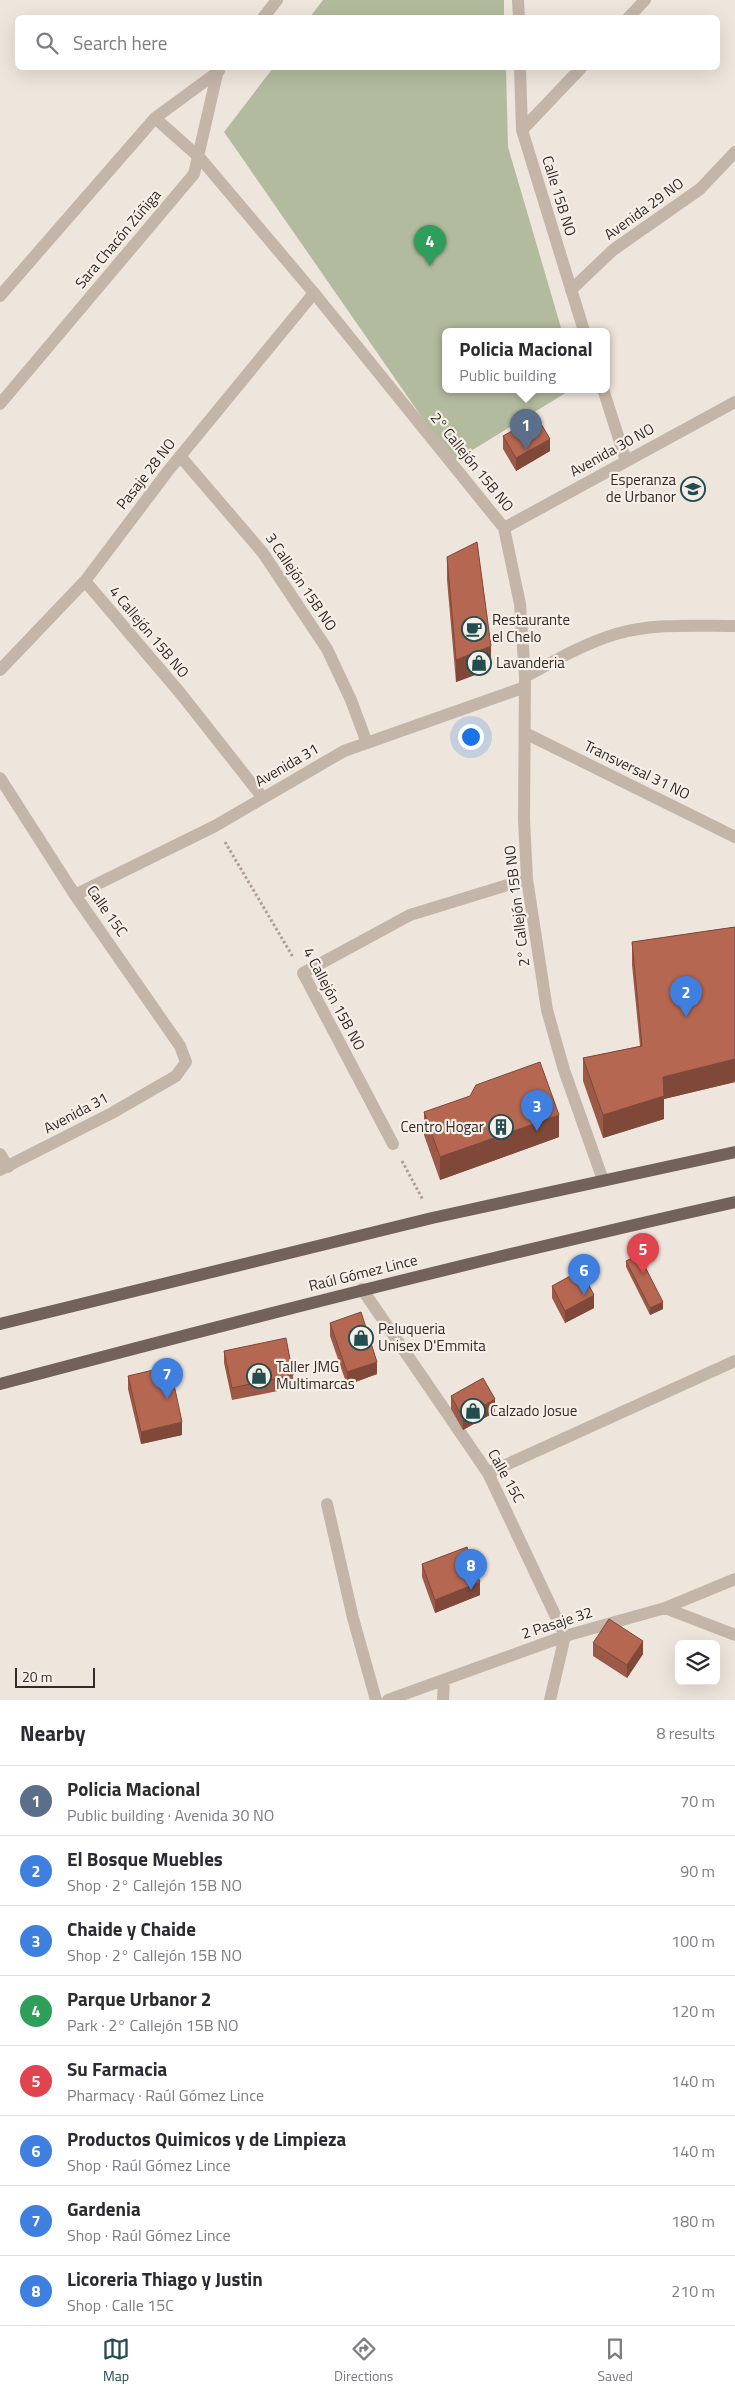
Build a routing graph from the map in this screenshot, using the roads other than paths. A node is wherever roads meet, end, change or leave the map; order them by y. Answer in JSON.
{"nodes":[{"id":1,"x":277,"y":0,"type":"edge"},
{"id":2,"x":518,"y":0,"type":"edge"},
{"id":3,"x":645,"y":0,"type":"edge"},
{"id":4,"x":265,"y":15,"type":"edge"},
{"id":5,"x":519,"y":15,"type":"edge"},
{"id":6,"x":631,"y":15,"type":"edge"},
{"id":7,"x":219,"y":70,"type":"edge"},
{"id":8,"x":520,"y":70,"type":"edge"},
{"id":9,"x":579,"y":70,"type":"edge"},
{"id":10,"x":155,"y":118,"type":"junction"},
{"id":11,"x":522,"y":130,"type":"junction"},
{"id":12,"x":735,"y":152,"type":"edge"},
{"id":13,"x":200,"y":158,"type":"junction"},
{"id":14,"x":571,"y":290,"type":"junction"},
{"id":15,"x":314,"y":293,"type":"junction"},
{"id":16,"x":0,"y":296,"type":"edge"},
{"id":17,"x":583,"y":328,"type":"edge"},
{"id":18,"x":604,"y":393,"type":"edge"},
{"id":19,"x":735,"y":402,"type":"edge"},
{"id":20,"x":0,"y":404,"type":"edge"},
{"id":21,"x":180,"y":456,"type":"junction"},
{"id":22,"x":626,"y":461,"type":"junction"},
{"id":23,"x":504,"y":528,"type":"junction"},
{"id":24,"x":85,"y":581,"type":"junction"},
{"id":25,"x":735,"y":626,"type":"edge"},
{"id":26,"x":0,"y":670,"type":"edge"},
{"id":27,"x":525,"y":682,"type":"junction"},
{"id":28,"x":525,"y":732,"type":"junction"},
{"id":29,"x":367,"y":743,"type":"junction"},
{"id":30,"x":0,"y":778,"type":"edge"},
{"id":31,"x":263,"y":798,"type":"junction"},
{"id":32,"x":735,"y":837,"type":"edge"},
{"id":33,"x":527,"y":880,"type":"junction"},
{"id":34,"x":75,"y":894,"type":"junction"},
{"id":35,"x":186,"y":1062,"type":"joint"},
{"id":36,"x":393,"y":1144,"type":"road end"},
{"id":37,"x":735,"y":1152,"type":"edge"},
{"id":38,"x":0,"y":1154,"type":"edge"},
{"id":39,"x":4,"y":1168,"type":"edge"},
{"id":40,"x":603,"y":1180,"type":"junction"},
{"id":41,"x":735,"y":1202,"type":"edge"},
{"id":42,"x":362,"y":1289,"type":"junction"},
{"id":43,"x":0,"y":1324,"type":"edge"},
{"id":44,"x":735,"y":1361,"type":"edge"},
{"id":45,"x":0,"y":1384,"type":"edge"},
{"id":46,"x":488,"y":1473,"type":"junction"},
{"id":47,"x":327,"y":1504,"type":"dead end"},
{"id":48,"x":735,"y":1579,"type":"edge"},
{"id":49,"x":664,"y":1608,"type":"junction"},
{"id":50,"x":735,"y":1635,"type":"edge"},
{"id":51,"x":565,"y":1636,"type":"junction"},
{"id":52,"x":444,"y":1681,"type":"junction"},
{"id":53,"x":376,"y":1700,"type":"edge"},
{"id":54,"x":388,"y":1700,"type":"edge"},
{"id":55,"x":442,"y":1700,"type":"edge"},
{"id":56,"x":550,"y":1700,"type":"edge"}],
"edges":[{"from":1,"to":4,"type":"street"},
{"from":2,"to":5,"type":"street"},
{"from":3,"to":6,"type":"street"},
{"from":7,"to":10,"type":"street","name":"Sara Chacón Zúñiga"},
{"from":7,"to":13,"type":"street","name":"Sara Chacón Zúñiga"},
{"from":8,"to":11,"type":"street","name":"Calle 15B NO"},
{"from":9,"to":11,"type":"street"},
{"from":10,"to":13,"type":"street","name":"2° Callejón 15B NO"},
{"from":10,"to":16,"type":"street","name":"Sara Chacón Zúñiga"},
{"from":11,"to":14,"type":"street","name":"Calle 15B NO"},
{"from":12,"to":14,"type":"street","name":"Avenida 29 NO"},
{"from":13,"to":15,"type":"street","name":"2° Callejón 15B NO"},
{"from":13,"to":20,"type":"street","name":"Sara Chacón Zúñiga"},
{"from":14,"to":17,"type":"street","name":"Calle 15B NO"},
{"from":15,"to":21,"type":"street","name":"Pasaje 28 NO"},
{"from":15,"to":23,"type":"street","name":"2° Callejón 15B NO"},
{"from":18,"to":22,"type":"street"},
{"from":19,"to":22,"type":"street","name":"Avenida 30 NO"},
{"from":21,"to":24,"type":"street","name":"Pasaje 28 NO"},
{"from":21,"to":29,"type":"street","name":"3 Callejón 15B NO"},
{"from":22,"to":23,"type":"street","name":"Avenida 30 NO"},
{"from":23,"to":27,"type":"street","name":"2° Callejón 15B NO"},
{"from":24,"to":26,"type":"street","name":"Pasaje 28 NO"},
{"from":24,"to":31,"type":"street","name":"4 Callejón 15B NO"},
{"from":25,"to":27,"type":"street"},
{"from":27,"to":28,"type":"street","name":"2° Callejón 15B NO"},
{"from":27,"to":29,"type":"street","name":"Avenida 31"},
{"from":28,"to":32,"type":"street","name":"Transversal 31 NO"},
{"from":28,"to":33,"type":"street","name":"2° Callejón 15B NO"},
{"from":29,"to":31,"type":"street","name":"Avenida 31"},
{"from":30,"to":34,"type":"street","name":"Calle 15C"},
{"from":31,"to":34,"type":"street","name":"Avenida 31"},
{"from":33,"to":36,"type":"street","name":"4 Callejón 15B NO"},
{"from":33,"to":40,"type":"street","name":"2° Callejón 15B NO"},
{"from":34,"to":35,"type":"street","name":"Calle 15C"},
{"from":35,"to":39,"type":"street","name":"Avenida 31"},
{"from":37,"to":40,"type":"main road"},
{"from":38,"to":39,"type":"street"},
{"from":40,"to":43,"type":"main road"},
{"from":41,"to":42,"type":"main road","name":"Raúl Gómez Lince"},
{"from":42,"to":45,"type":"main road","name":"Raúl Gómez Lince"},
{"from":42,"to":46,"type":"street","name":"Calle 15C"},
{"from":44,"to":46,"type":"street"},
{"from":46,"to":51,"type":"street","name":"Calle 15C"},
{"from":47,"to":53,"type":"street"},
{"from":48,"to":49,"type":"street","name":"2 Pasaje 32"},
{"from":49,"to":50,"type":"street"},
{"from":49,"to":51,"type":"street","name":"2 Pasaje 32"},
{"from":51,"to":52,"type":"street","name":"2 Pasaje 32"},
{"from":51,"to":56,"type":"street"},
{"from":52,"to":54,"type":"street","name":"2 Pasaje 32"},
{"from":52,"to":55,"type":"street"}]}
